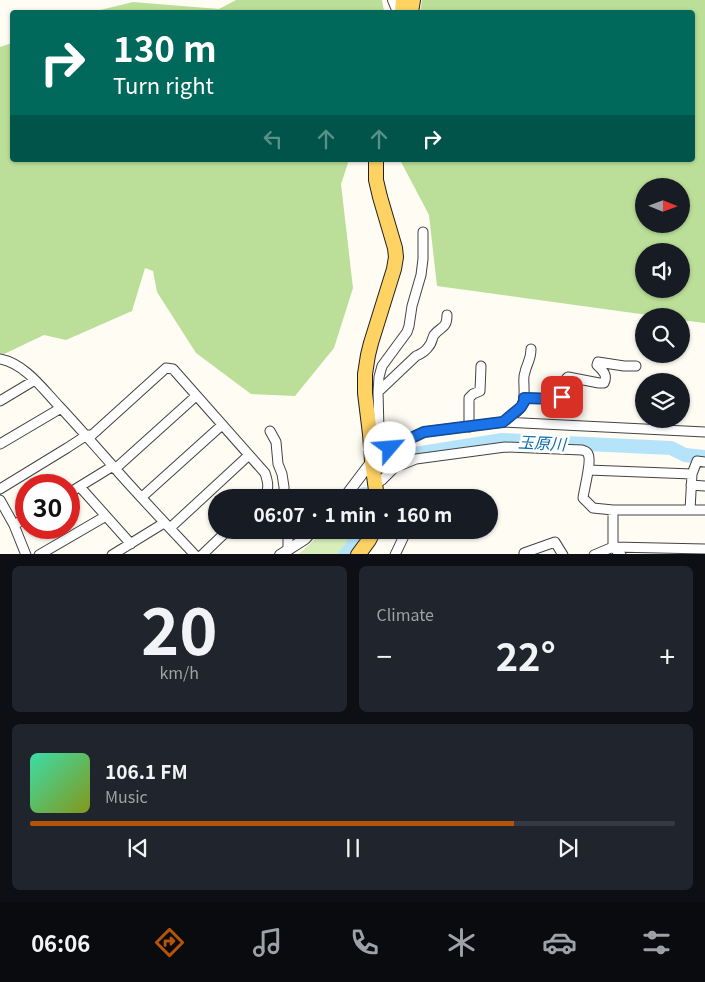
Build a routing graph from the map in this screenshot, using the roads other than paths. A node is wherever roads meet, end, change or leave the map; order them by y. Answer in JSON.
{"nodes":[{"id":1,"x":376,"y":162,"type":"edge"},
{"id":2,"x":423,"y":232,"type":"dead end"},
{"id":3,"x":447,"y":315,"type":"dead end"},
{"id":4,"x":531,"y":349,"type":"dead end"},
{"id":5,"x":0,"y":359,"type":"edge"},
{"id":6,"x":481,"y":366,"type":"dead end"},
{"id":7,"x":636,"y":366,"type":"dead end"},
{"id":8,"x":35,"y":380,"type":"junction"},
{"id":9,"x":378,"y":392,"type":"junction"},
{"id":10,"x":196,"y":396,"type":"junction"},
{"id":11,"x":524,"y":398,"type":"junction"},
{"id":12,"x":0,"y":401,"type":"edge"},
{"id":13,"x":61,"y":408,"type":"junction"},
{"id":14,"x":503,"y":422,"type":"junction"},
{"id":15,"x":222,"y":425,"type":"junction"},
{"id":16,"x":469,"y":427,"type":"junction"},
{"id":17,"x":270,"y":431,"type":"dead end"},
{"id":18,"x":705,"y":432,"type":"edge"},
{"id":19,"x":87,"y":435,"type":"junction"},
{"id":20,"x":0,"y":444,"type":"edge"},
{"id":21,"x":249,"y":455,"type":"junction"},
{"id":22,"x":375,"y":458,"type":"junction"},
{"id":23,"x":705,"y":462,"type":"edge"},
{"id":24,"x":114,"y":467,"type":"junction"},
{"id":25,"x":588,"y":470,"type":"junction"},
{"id":26,"x":692,"y":474,"type":"junction"},
{"id":27,"x":691,"y":485,"type":"junction"},
{"id":28,"x":705,"y":486,"type":"edge"},
{"id":29,"x":80,"y":487,"type":"joint"},
{"id":30,"x":0,"y":488,"type":"edge"},
{"id":31,"x":268,"y":489,"type":"edge"},
{"id":32,"x":284,"y":489,"type":"edge"},
{"id":33,"x":351,"y":489,"type":"edge"},
{"id":34,"x":376,"y":489,"type":"edge"},
{"id":35,"x":377,"y":489,"type":"edge"},
{"id":36,"x":142,"y":497,"type":"junction"},
{"id":37,"x":0,"y":500,"type":"edge"},
{"id":38,"x":613,"y":510,"type":"junction"},
{"id":39,"x":690,"y":510,"type":"junction"},
{"id":40,"x":705,"y":510,"type":"edge"},
{"id":41,"x":106,"y":516,"type":"junction"},
{"id":42,"x":14,"y":525,"type":"joint"},
{"id":43,"x":167,"y":526,"type":"junction"},
{"id":44,"x":218,"y":539,"type":"edge"},
{"id":45,"x":286,"y":539,"type":"edge"},
{"id":46,"x":304,"y":539,"type":"edge"},
{"id":47,"x":370,"y":539,"type":"edge"},
{"id":48,"x":402,"y":539,"type":"edge"},
{"id":49,"x":131,"y":544,"type":"junction"},
{"id":50,"x":613,"y":547,"type":"junction"},
{"id":51,"x":705,"y":549,"type":"edge"},
{"id":52,"x":284,"y":552,"type":"edge"},
{"id":53,"x":524,"y":553,"type":"dead end"},
{"id":54,"x":26,"y":554,"type":"edge"},
{"id":55,"x":39,"y":554,"type":"edge"},
{"id":56,"x":112,"y":554,"type":"edge"},
{"id":57,"x":195,"y":554,"type":"edge"},
{"id":58,"x":202,"y":554,"type":"edge"},
{"id":59,"x":358,"y":554,"type":"edge"},
{"id":60,"x":395,"y":554,"type":"edge"},
{"id":61,"x":563,"y":554,"type":"edge"},
{"id":62,"x":594,"y":554,"type":"edge"},
{"id":63,"x":621,"y":554,"type":"edge"}],
"edges":[{"from":1,"to":22,"type":"main road"},
{"from":2,"to":9,"type":"street"},
{"from":3,"to":9,"type":"street"},
{"from":4,"to":11,"type":"street"},
{"from":5,"to":8,"type":"street"},
{"from":6,"to":16,"type":"street"},
{"from":7,"to":11,"type":"street"},
{"from":8,"to":12,"type":"street"},
{"from":8,"to":13,"type":"street"},
{"from":9,"to":22,"type":"street"},
{"from":10,"to":15,"type":"street"},
{"from":10,"to":19,"type":"street"},
{"from":10,"to":24,"type":"street"},
{"from":11,"to":14,"type":"street"},
{"from":13,"to":19,"type":"street"},
{"from":13,"to":20,"type":"street"},
{"from":14,"to":16,"type":"street"},
{"from":14,"to":18,"type":"street"},
{"from":15,"to":21,"type":"street"},
{"from":15,"to":36,"type":"street"},
{"from":16,"to":22,"type":"street"},
{"from":17,"to":32,"type":"street"},
{"from":19,"to":24,"type":"street"},
{"from":19,"to":30,"type":"street"},
{"from":21,"to":31,"type":"street"},
{"from":21,"to":43,"type":"street"},
{"from":22,"to":33,"type":"street"},
{"from":22,"to":34,"type":"main road"},
{"from":23,"to":26,"type":"street"},
{"from":24,"to":29,"type":"street"},
{"from":24,"to":36,"type":"street"},
{"from":25,"to":26,"type":"street"},
{"from":25,"to":35,"type":"street"},
{"from":25,"to":38,"type":"street"},
{"from":26,"to":27,"type":"street"},
{"from":27,"to":28,"type":"street"},
{"from":27,"to":39,"type":"street"},
{"from":29,"to":41,"type":"street"},
{"from":36,"to":43,"type":"street"},
{"from":37,"to":42,"type":"street"},
{"from":38,"to":39,"type":"street"},
{"from":38,"to":50,"type":"street"},
{"from":39,"to":40,"type":"street"},
{"from":41,"to":49,"type":"street"},
{"from":41,"to":55,"type":"street"},
{"from":42,"to":54,"type":"street"},
{"from":43,"to":49,"type":"street"},
{"from":43,"to":57,"type":"street"},
{"from":44,"to":58,"type":"street"},
{"from":45,"to":52,"type":"street"},
{"from":46,"to":52,"type":"street"},
{"from":47,"to":59,"type":"main road"},
{"from":48,"to":60,"type":"street"},
{"from":49,"to":56,"type":"street"},
{"from":50,"to":51,"type":"street"},
{"from":50,"to":62,"type":"street"},
{"from":50,"to":63,"type":"street"},
{"from":53,"to":61,"type":"street"}]}
